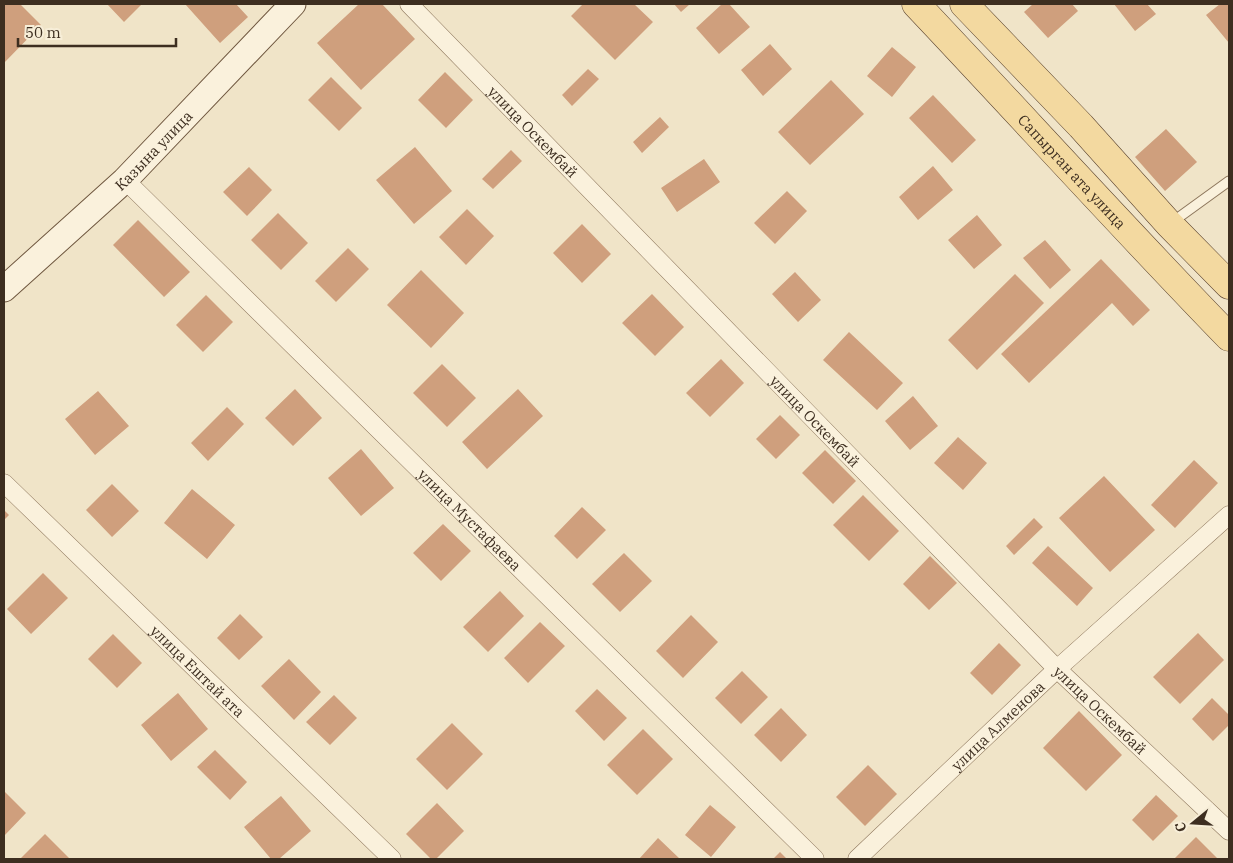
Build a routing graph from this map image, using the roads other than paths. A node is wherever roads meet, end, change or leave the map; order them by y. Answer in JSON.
{"nodes":[{"id":1,"x":293,"y":4,"type":"edge"},
{"id":2,"x":409,"y":4,"type":"edge"},
{"id":3,"x":916,"y":4,"type":"edge"},
{"id":4,"x":964,"y":4,"type":"edge"},
{"id":5,"x":125,"y":180,"type":"junction"},
{"id":6,"x":1229,"y":181,"type":"edge"},
{"id":7,"x":1169,"y":224,"type":"junction"},
{"id":8,"x":1229,"y":285,"type":"edge"},
{"id":9,"x":4,"y":288,"type":"edge"},
{"id":10,"x":1229,"y":338,"type":"edge"},
{"id":11,"x":4,"y":483,"type":"edge"},
{"id":12,"x":1229,"y":515,"type":"edge"},
{"id":13,"x":1057,"y":669,"type":"junction"},
{"id":14,"x":1229,"y":831,"type":"edge"},
{"id":15,"x":392,"y":859,"type":"edge"},
{"id":16,"x":815,"y":859,"type":"edge"},
{"id":17,"x":857,"y":859,"type":"edge"}],
"edges":[{"from":1,"to":5,"type":"street","name":"Казына улица"},
{"from":2,"to":13,"type":"street","name":"улица Оскембай"},
{"from":3,"to":10,"type":"main road","name":"Сапырган ата улица"},
{"from":4,"to":7,"type":"main road"},
{"from":5,"to":9,"type":"street","name":"Казына улица"},
{"from":5,"to":16,"type":"street","name":"улица Мустафаева"},
{"from":6,"to":7,"type":"lane"},
{"from":7,"to":8,"type":"main road"},
{"from":11,"to":15,"type":"street","name":"улица Ештай ата"},
{"from":12,"to":13,"type":"street","name":"улица Алменова"},
{"from":13,"to":14,"type":"street","name":"улица Оскембай"},
{"from":13,"to":17,"type":"street","name":"улица Алменова"}]}
